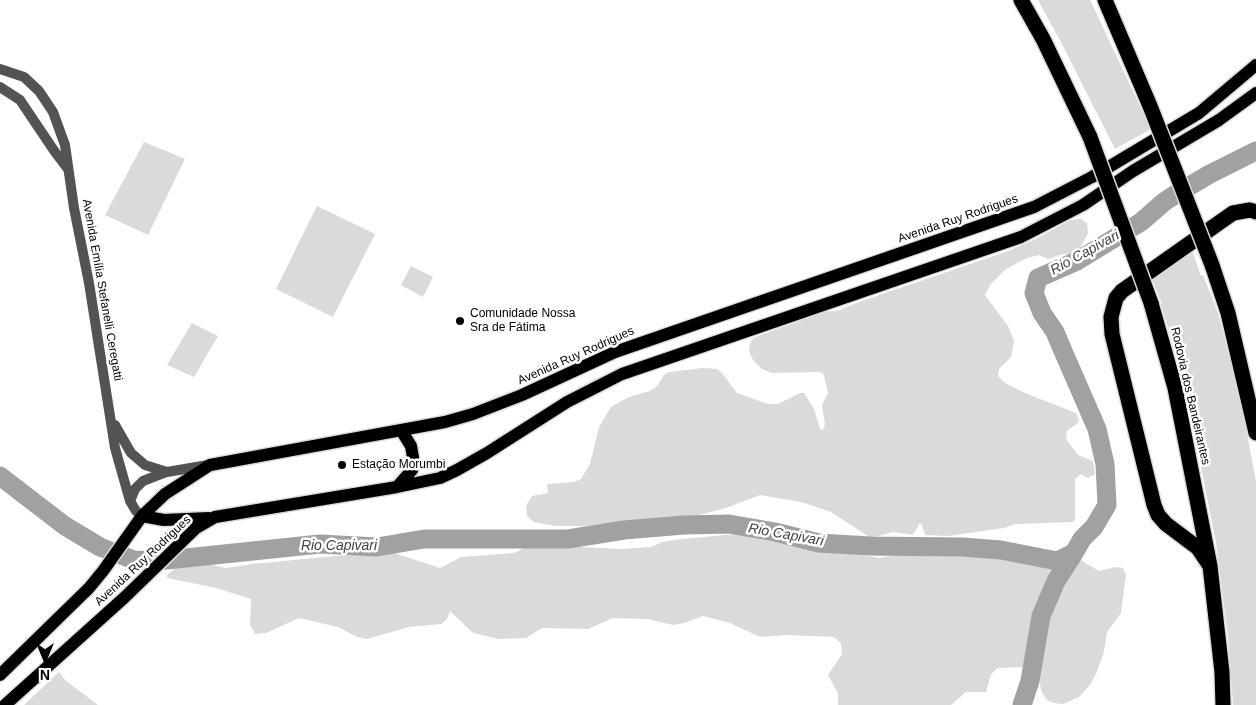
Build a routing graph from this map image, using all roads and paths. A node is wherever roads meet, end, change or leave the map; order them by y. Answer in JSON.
{"nodes":[{"id":1,"x":1021,"y":0,"type":"edge"},
{"id":2,"x":1105,"y":0,"type":"edge"},
{"id":3,"x":1256,"y":64,"type":"edge"},
{"id":4,"x":0,"y":69,"type":"edge"},
{"id":5,"x":0,"y":87,"type":"edge"},
{"id":6,"x":1256,"y":93,"type":"edge"},
{"id":7,"x":69,"y":170,"type":"junction"},
{"id":8,"x":1256,"y":212,"type":"edge"},
{"id":9,"x":110,"y":415,"type":"junction"},
{"id":10,"x":401,"y":430,"type":"junction"},
{"id":11,"x":1256,"y":433,"type":"edge"},
{"id":12,"x":210,"y":464,"type":"junction"},
{"id":13,"x":167,"y":472,"type":"junction"},
{"id":14,"x":397,"y":487,"type":"junction"},
{"id":15,"x":130,"y":501,"type":"junction"},
{"id":16,"x":142,"y":516,"type":"junction"},
{"id":17,"x":215,"y":517,"type":"junction"},
{"id":18,"x":1210,"y":566,"type":"junction"},
{"id":19,"x":0,"y":675,"type":"edge"},
{"id":20,"x":5,"y":705,"type":"edge"},
{"id":21,"x":1223,"y":705,"type":"edge"}],
"edges":[{"from":1,"to":18,"type":"highway","name":"Rodovia dos Bandeirantes","bridge":true},
{"from":2,"to":11,"type":"highway","bridge":true},
{"from":3,"to":10,"type":"main road","name":"Avenida Ruy Rodrigues"},
{"from":4,"to":7,"type":"street","name":"Avenida Emília Stefanelli Ceregatti"},
{"from":5,"to":7,"type":"street","name":"Avenida Emília Stefanelli Ceregatti"},
{"from":6,"to":14,"type":"main road","name":"Avenida Ruy Rodrigues"},
{"from":7,"to":9,"type":"street","name":"Avenida Emília Stefanelli Ceregatti"},
{"from":8,"to":18,"type":"highway"},
{"from":9,"to":13,"type":"street","name":"Avenida Emília Stefanelli Ceregatti"},
{"from":9,"to":15,"type":"street","name":"Avenida Emília Stefanelli Ceregatti"},
{"from":10,"to":12,"type":"main road","name":"Avenida Ruy Rodrigues"},
{"from":10,"to":14,"type":"main road"},
{"from":12,"to":13,"type":"street"},
{"from":12,"to":16,"type":"main road","name":"Avenida Ruy Rodrigues"},
{"from":13,"to":15,"type":"street"},
{"from":14,"to":17,"type":"main road","name":"Avenida Ruy Rodrigues"},
{"from":15,"to":16,"type":"street","name":"Avenida Emília Stefanelli Ceregatti"},
{"from":16,"to":17,"type":"main road"},
{"from":16,"to":19,"type":"main road","name":"Avenida Ruy Rodrigues"},
{"from":17,"to":20,"type":"main road","name":"Avenida Ruy Rodrigues"},
{"from":18,"to":21,"type":"highway","name":"Rodovia dos Bandeirantes"}]}
